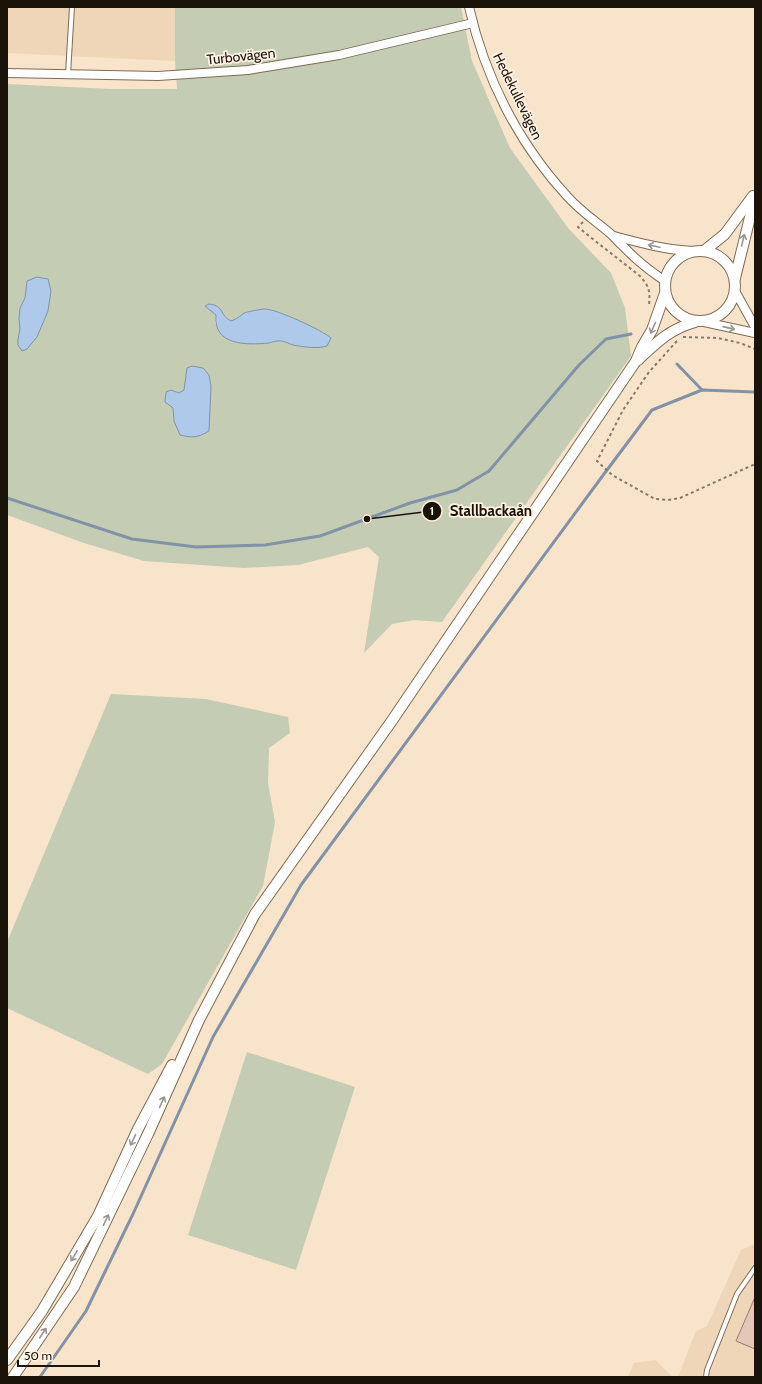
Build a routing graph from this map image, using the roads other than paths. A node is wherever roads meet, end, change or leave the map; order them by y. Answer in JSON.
{"nodes":[{"id":1,"x":72,"y":7,"type":"edge"},
{"id":2,"x":469,"y":7,"type":"edge"},
{"id":3,"x":473,"y":23,"type":"junction"},
{"id":4,"x":7,"y":73,"type":"edge"},
{"id":5,"x":68,"y":75,"type":"junction"},
{"id":6,"x":755,"y":193,"type":"edge"},
{"id":7,"x":755,"y":197,"type":"edge"},
{"id":8,"x":613,"y":236,"type":"junction"},
{"id":9,"x":693,"y":251,"type":"junction"},
{"id":10,"x":704,"y":251,"type":"junction"},
{"id":11,"x":735,"y":278,"type":"junction"},
{"id":12,"x":664,"y":282,"type":"junction"},
{"id":13,"x":735,"y":291,"type":"junction"},
{"id":14,"x":665,"y":293,"type":"junction"},
{"id":15,"x":700,"y":322,"type":"junction"},
{"id":16,"x":755,"y":327,"type":"edge"},
{"id":17,"x":755,"y":333,"type":"edge"},
{"id":18,"x":636,"y":361,"type":"junction"},
{"id":19,"x":199,"y":1020,"type":"junction"},
{"id":20,"x":755,"y":1268,"type":"edge"},
{"id":21,"x":7,"y":1360,"type":"edge"},
{"id":22,"x":19,"y":1373,"type":"edge"},
{"id":23,"x":13,"y":1377,"type":"edge"},
{"id":24,"x":706,"y":1377,"type":"edge"}],
"edges":[{"from":1,"to":5,"type":"lane"},
{"from":2,"to":3,"type":"street","name":"Hedekullevägen"},
{"from":3,"to":5,"type":"street","name":"Turbovägen"},
{"from":3,"to":8,"type":"street","name":"Hedekullevägen"},
{"from":4,"to":5,"type":"street","name":"Turbovägen"},
{"from":6,"to":10,"type":"street"},
{"from":11,"to":7,"type":"street","one_way":true},
{"from":9,"to":8,"type":"street","name":"Hedekullevägen","one_way":true},
{"from":8,"to":12,"type":"street","name":"Hedekullevägen"},
{"from":9,"to":10,"type":"street"},
{"from":9,"to":12,"type":"street"},
{"from":10,"to":11,"type":"street"},
{"from":11,"to":13,"type":"street"},
{"from":12,"to":14,"type":"street"},
{"from":13,"to":15,"type":"street"},
{"from":13,"to":16,"type":"street"},
{"from":14,"to":15,"type":"street"},
{"from":14,"to":18,"type":"street","one_way":true},
{"from":15,"to":17,"type":"street","one_way":true},
{"from":15,"to":18,"type":"street"},
{"from":18,"to":19,"type":"street"},
{"from":19,"to":21,"type":"street","one_way":true},
{"from":22,"to":19,"type":"street","one_way":true},
{"from":20,"to":24,"type":"lane"},
{"from":22,"to":23,"type":"street"}]}
